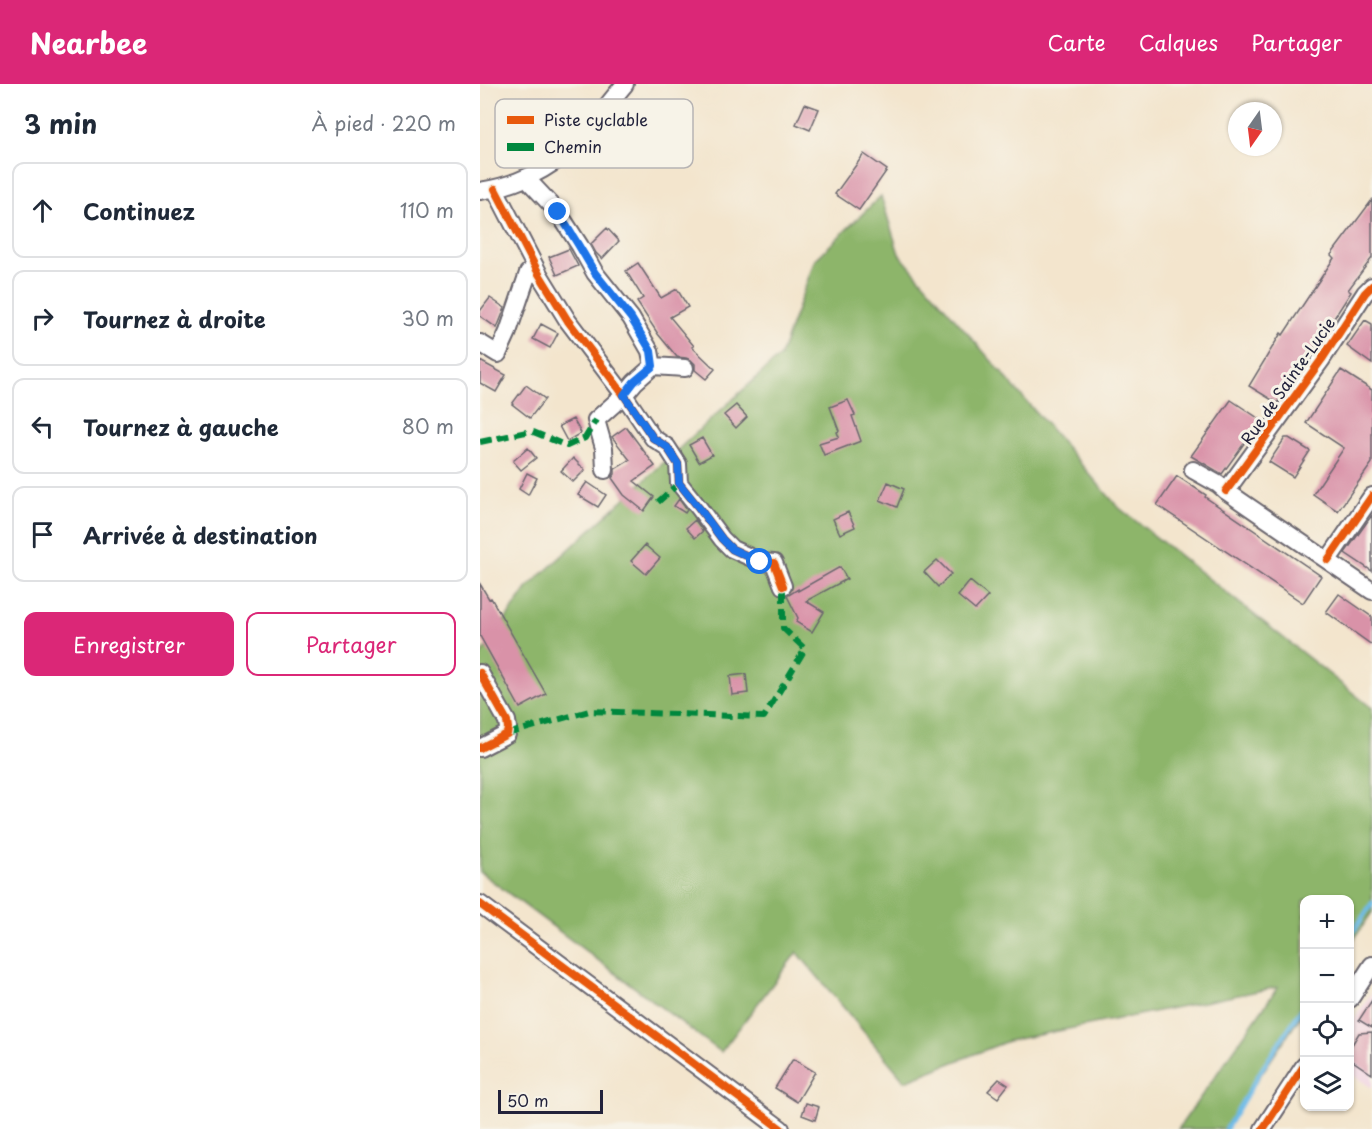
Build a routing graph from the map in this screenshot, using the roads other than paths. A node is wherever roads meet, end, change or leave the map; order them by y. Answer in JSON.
{"nodes":[{"id":1,"x":625,"y":84,"type":"edge"},
{"id":2,"x":613,"y":99,"type":"edge"},
{"id":3,"x":543,"y":168,"type":"edge"},
{"id":4,"x":526,"y":178,"type":"junction"},
{"id":5,"x":488,"y":190,"type":"edge"},
{"id":6,"x":539,"y":274,"type":"junction"},
{"id":7,"x":1370,"y":293,"type":"edge"},
{"id":8,"x":480,"y":344,"type":"edge"},
{"id":9,"x":653,"y":366,"type":"junction"},
{"id":10,"x":685,"y":368,"type":"dead end"},
{"id":11,"x":624,"y":395,"type":"junction"},
{"id":12,"x":605,"y":470,"type":"dead end"},
{"id":13,"x":1193,"y":470,"type":"dead end"},
{"id":14,"x":1226,"y":491,"type":"junction"},
{"id":15,"x":1372,"y":496,"type":"edge"},
{"id":16,"x":1328,"y":560,"type":"junction"},
{"id":17,"x":783,"y":586,"type":"dead end"},
{"id":18,"x":1372,"y":591,"type":"edge"},
{"id":19,"x":480,"y":673,"type":"edge"},
{"id":20,"x":480,"y":748,"type":"edge"},
{"id":21,"x":480,"y":904,"type":"edge"},
{"id":22,"x":1372,"y":965,"type":"edge"},
{"id":23,"x":1354,"y":993,"type":"edge"},
{"id":24,"x":1300,"y":1074,"type":"edge"},
{"id":25,"x":781,"y":1129,"type":"edge"},
{"id":26,"x":1263,"y":1129,"type":"edge"}],
"edges":[{"from":1,"to":2,"type":"street"},
{"from":3,"to":4,"type":"street"},
{"from":4,"to":5,"type":"street"},
{"from":4,"to":9,"type":"street"},
{"from":5,"to":6,"type":"street"},
{"from":6,"to":8,"type":"street"},
{"from":6,"to":11,"type":"street"},
{"from":7,"to":14,"type":"street","name":"Rue de Sainte-Lucie"},
{"from":9,"to":10,"type":"street"},
{"from":9,"to":11,"type":"street"},
{"from":11,"to":12,"type":"street"},
{"from":11,"to":17,"type":"street"},
{"from":13,"to":14,"type":"street"},
{"from":14,"to":16,"type":"street"},
{"from":15,"to":16,"type":"street"},
{"from":16,"to":18,"type":"street"},
{"from":19,"to":20,"type":"street"},
{"from":21,"to":25,"type":"street"},
{"from":22,"to":23,"type":"street"},
{"from":24,"to":26,"type":"street"}]}
